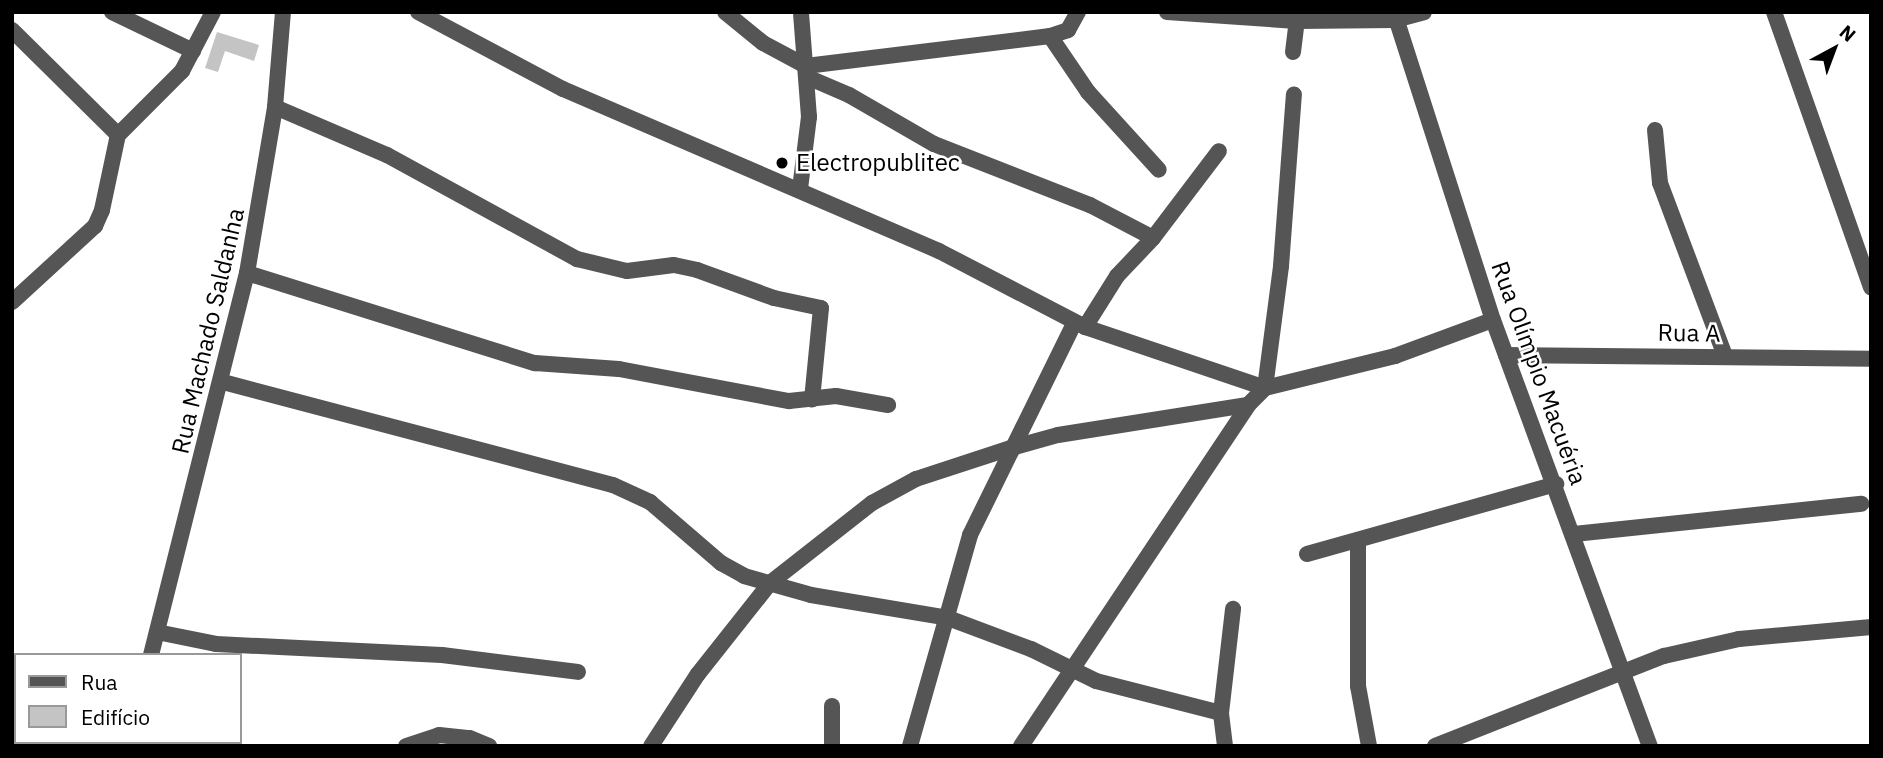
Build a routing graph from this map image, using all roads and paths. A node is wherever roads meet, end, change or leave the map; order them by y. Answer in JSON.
{"nodes":[{"id":1,"x":111,"y":12,"type":"edge"},
{"id":2,"x":213,"y":12,"type":"edge"},
{"id":3,"x":283,"y":12,"type":"edge"},
{"id":4,"x":418,"y":12,"type":"edge"},
{"id":5,"x":725,"y":12,"type":"edge"},
{"id":6,"x":801,"y":12,"type":"edge"},
{"id":7,"x":1079,"y":12,"type":"edge"},
{"id":8,"x":1167,"y":12,"type":"edge"},
{"id":9,"x":1424,"y":12,"type":"edge"},
{"id":10,"x":1774,"y":12,"type":"edge"},
{"id":11,"x":1394,"y":16,"type":"edge"},
{"id":12,"x":1297,"y":21,"type":"junction"},
{"id":13,"x":12,"y":30,"type":"edge"},
{"id":14,"x":1050,"y":36,"type":"junction"},
{"id":15,"x":193,"y":51,"type":"junction"},
{"id":16,"x":1293,"y":52,"type":"dead end"},
{"id":17,"x":807,"y":71,"type":"junction"},
{"id":18,"x":1294,"y":94,"type":"dead end"},
{"id":19,"x":275,"y":107,"type":"junction"},
{"id":20,"x":1655,"y":130,"type":"dead end"},
{"id":21,"x":118,"y":135,"type":"junction"},
{"id":22,"x":1219,"y":151,"type":"dead end"},
{"id":23,"x":1159,"y":170,"type":"dead end"},
{"id":24,"x":800,"y":189,"type":"junction"},
{"id":25,"x":1153,"y":238,"type":"junction"},
{"id":26,"x":247,"y":273,"type":"junction"},
{"id":27,"x":1871,"y":287,"type":"edge"},
{"id":28,"x":12,"y":302,"type":"edge"},
{"id":29,"x":1493,"y":320,"type":"junction"},
{"id":30,"x":1080,"y":325,"type":"junction"},
{"id":31,"x":1506,"y":355,"type":"junction"},
{"id":32,"x":1725,"y":356,"type":"junction"},
{"id":33,"x":1871,"y":359,"type":"edge"},
{"id":34,"x":223,"y":382,"type":"junction"},
{"id":35,"x":1265,"y":388,"type":"junction"},
{"id":36,"x":812,"y":400,"type":"junction"},
{"id":37,"x":888,"y":405,"type":"dead end"},
{"id":38,"x":1248,"y":405,"type":"junction"},
{"id":39,"x":1011,"y":448,"type":"junction"},
{"id":40,"x":1556,"y":484,"type":"junction"},
{"id":41,"x":1861,"y":504,"type":"dead end"},
{"id":42,"x":1574,"y":534,"type":"junction"},
{"id":43,"x":1358,"y":540,"type":"junction"},
{"id":44,"x":1307,"y":554,"type":"dead end"},
{"id":45,"x":770,"y":583,"type":"junction"},
{"id":46,"x":1233,"y":609,"type":"dead end"},
{"id":47,"x":948,"y":618,"type":"junction"},
{"id":48,"x":1871,"y":627,"type":"edge"},
{"id":49,"x":157,"y":632,"type":"junction"},
{"id":50,"x":151,"y":653,"type":"edge"},
{"id":51,"x":1071,"y":669,"type":"junction"},
{"id":52,"x":579,"y":672,"type":"dead end"},
{"id":53,"x":1624,"y":673,"type":"junction"},
{"id":54,"x":832,"y":706,"type":"dead end"},
{"id":55,"x":1221,"y":713,"type":"junction"},
{"id":56,"x":406,"y":746,"type":"edge"},
{"id":57,"x":489,"y":746,"type":"edge"},
{"id":58,"x":651,"y":746,"type":"edge"},
{"id":59,"x":832,"y":746,"type":"edge"},
{"id":60,"x":910,"y":746,"type":"edge"},
{"id":61,"x":1021,"y":746,"type":"edge"},
{"id":62,"x":1225,"y":746,"type":"edge"},
{"id":63,"x":1368,"y":746,"type":"edge"},
{"id":64,"x":1435,"y":746,"type":"edge"},
{"id":65,"x":1650,"y":746,"type":"edge"}],
"edges":[{"from":1,"to":15,"type":"street"},
{"from":2,"to":15,"type":"street"},
{"from":3,"to":19,"type":"street","name":"Rua Machado Saldanha"},
{"from":4,"to":24,"type":"street"},
{"from":5,"to":17,"type":"street"},
{"from":6,"to":17,"type":"street"},
{"from":7,"to":14,"type":"street"},
{"from":8,"to":12,"type":"street"},
{"from":9,"to":11,"type":"street"},
{"from":10,"to":27,"type":"street"},
{"from":11,"to":12,"type":"street"},
{"from":11,"to":29,"type":"street","name":"Rua Olímpio Macuéria"},
{"from":12,"to":16,"type":"street"},
{"from":13,"to":21,"type":"street"},
{"from":14,"to":17,"type":"street"},
{"from":14,"to":23,"type":"street"},
{"from":15,"to":21,"type":"street"},
{"from":17,"to":24,"type":"street"},
{"from":17,"to":25,"type":"street"},
{"from":18,"to":35,"type":"street"},
{"from":19,"to":26,"type":"street","name":"Rua Machado Saldanha"},
{"from":19,"to":36,"type":"street"},
{"from":20,"to":32,"type":"street"},
{"from":21,"to":28,"type":"street"},
{"from":22,"to":25,"type":"street"},
{"from":24,"to":30,"type":"street"},
{"from":25,"to":30,"type":"street"},
{"from":26,"to":34,"type":"street","name":"Rua Machado Saldanha"},
{"from":26,"to":36,"type":"street"},
{"from":29,"to":31,"type":"street","name":"Rua Olímpio Macuéria"},
{"from":29,"to":35,"type":"street"},
{"from":30,"to":35,"type":"street"},
{"from":30,"to":39,"type":"street"},
{"from":31,"to":32,"type":"street","name":"Rua A"},
{"from":31,"to":40,"type":"street","name":"Rua Olímpio Macuéria"},
{"from":32,"to":33,"type":"street","name":"Rua A"},
{"from":34,"to":45,"type":"street"},
{"from":34,"to":49,"type":"street","name":"Rua Machado Saldanha"},
{"from":35,"to":38,"type":"street"},
{"from":36,"to":37,"type":"street"},
{"from":38,"to":39,"type":"street"},
{"from":38,"to":51,"type":"street"},
{"from":39,"to":45,"type":"street"},
{"from":39,"to":47,"type":"street"},
{"from":40,"to":42,"type":"street","name":"Rua Olímpio Macuéria"},
{"from":40,"to":43,"type":"street"},
{"from":41,"to":42,"type":"street"},
{"from":42,"to":53,"type":"street","name":"Rua Olímpio Macuéria"},
{"from":43,"to":44,"type":"street"},
{"from":43,"to":63,"type":"street"},
{"from":45,"to":47,"type":"street"},
{"from":45,"to":58,"type":"street"},
{"from":46,"to":55,"type":"street"},
{"from":47,"to":51,"type":"street"},
{"from":47,"to":60,"type":"street"},
{"from":48,"to":53,"type":"street"},
{"from":49,"to":50,"type":"street","name":"Rua Machado Saldanha"},
{"from":49,"to":52,"type":"street"},
{"from":51,"to":55,"type":"street"},
{"from":51,"to":61,"type":"street"},
{"from":53,"to":64,"type":"street"},
{"from":53,"to":65,"type":"street","name":"Rua Olímpio Macuéria"},
{"from":54,"to":59,"type":"street"},
{"from":55,"to":62,"type":"street"},
{"from":56,"to":57,"type":"street"}]}
